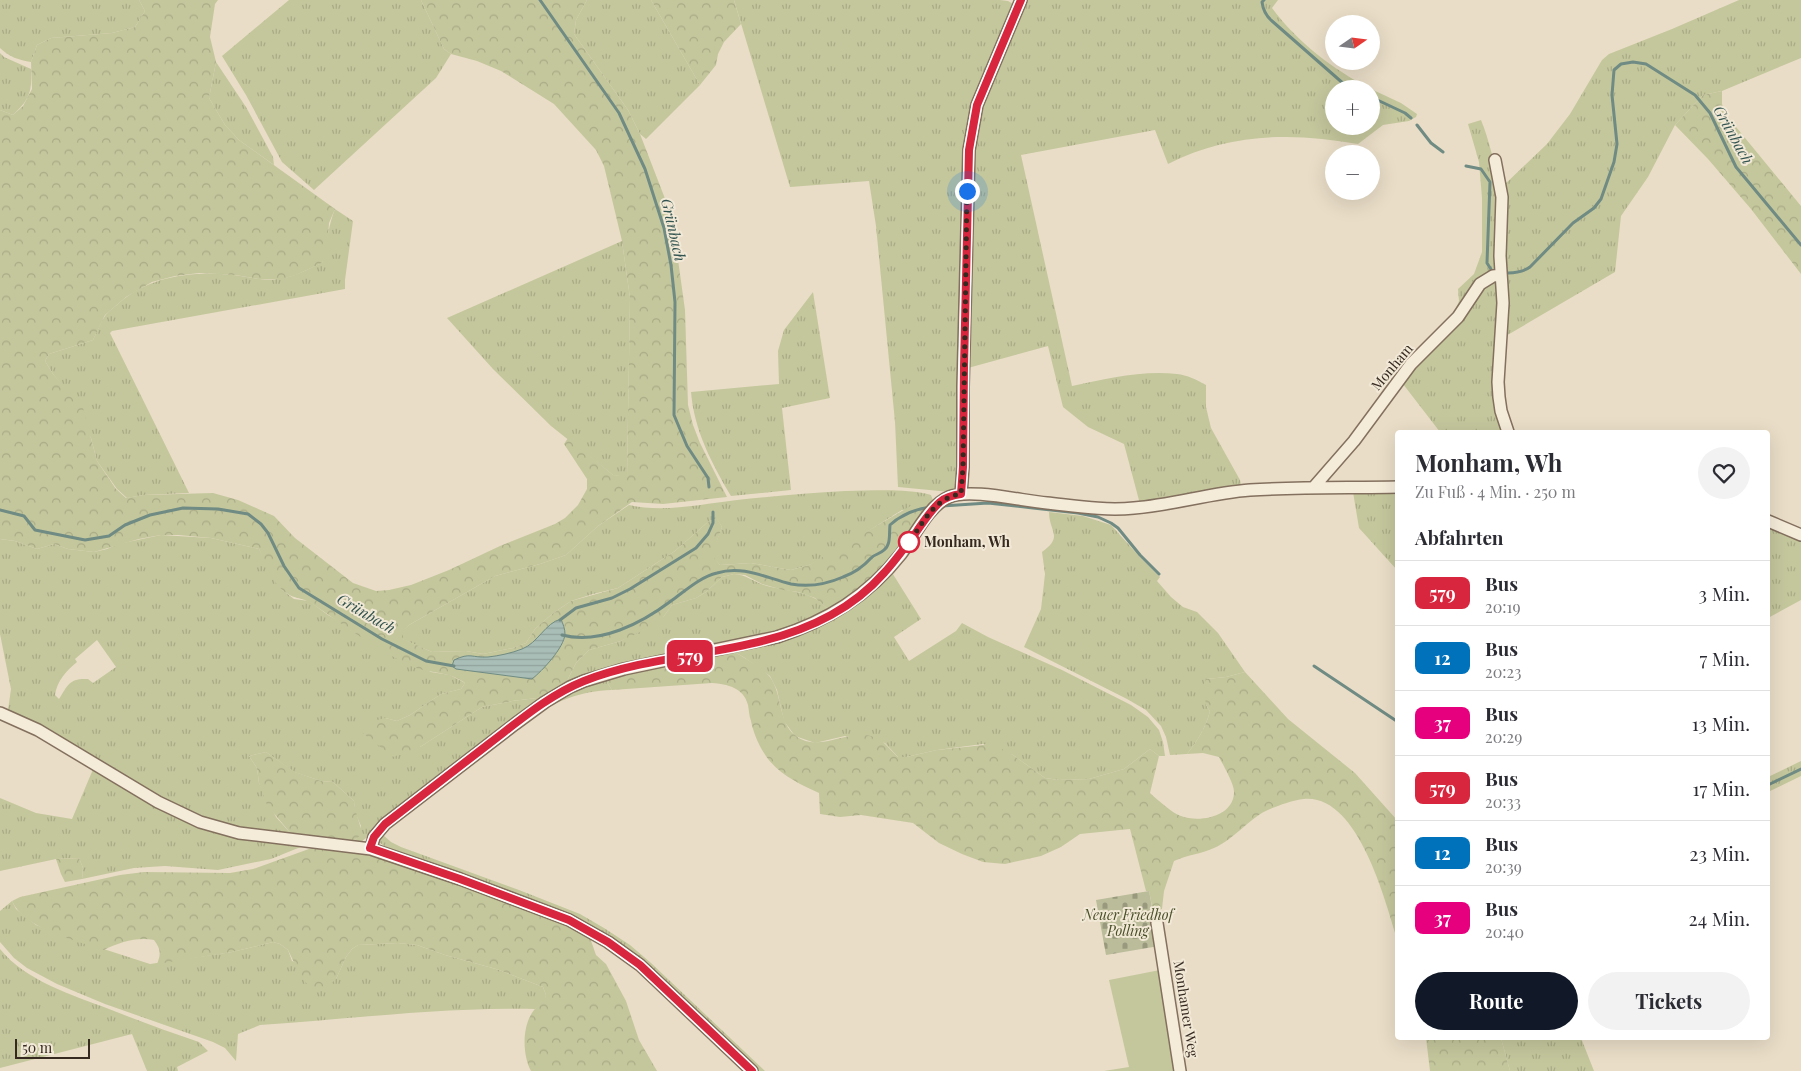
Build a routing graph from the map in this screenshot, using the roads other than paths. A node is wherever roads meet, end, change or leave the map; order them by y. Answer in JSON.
{"nodes":[{"id":1,"x":1021,"y":0,"type":"edge"},
{"id":2,"x":1495,"y":160,"type":"dead end"},
{"id":3,"x":1501,"y":275,"type":"junction"},
{"id":4,"x":1507,"y":430,"type":"edge"},
{"id":5,"x":1395,"y":487,"type":"edge"},
{"id":6,"x":1313,"y":488,"type":"junction"},
{"id":7,"x":961,"y":494,"type":"junction"},
{"id":8,"x":1770,"y":522,"type":"edge"},
{"id":9,"x":1801,"y":535,"type":"edge"},
{"id":10,"x":0,"y":713,"type":"edge"},
{"id":11,"x":370,"y":848,"type":"junction"},
{"id":12,"x":1157,"y":923,"type":"dead end"},
{"id":13,"x":752,"y":1071,"type":"edge"},
{"id":14,"x":1180,"y":1071,"type":"edge"}],
"edges":[{"from":1,"to":7,"type":"street"},
{"from":2,"to":3,"type":"street"},
{"from":3,"to":4,"type":"street"},
{"from":3,"to":6,"type":"street","name":"Monham"},
{"from":5,"to":6,"type":"street"},
{"from":6,"to":7,"type":"street"},
{"from":7,"to":11,"type":"street"},
{"from":8,"to":9,"type":"street"},
{"from":10,"to":11,"type":"street"},
{"from":11,"to":13,"type":"street"},
{"from":12,"to":14,"type":"street","name":"Monhamer Weg"}]}
